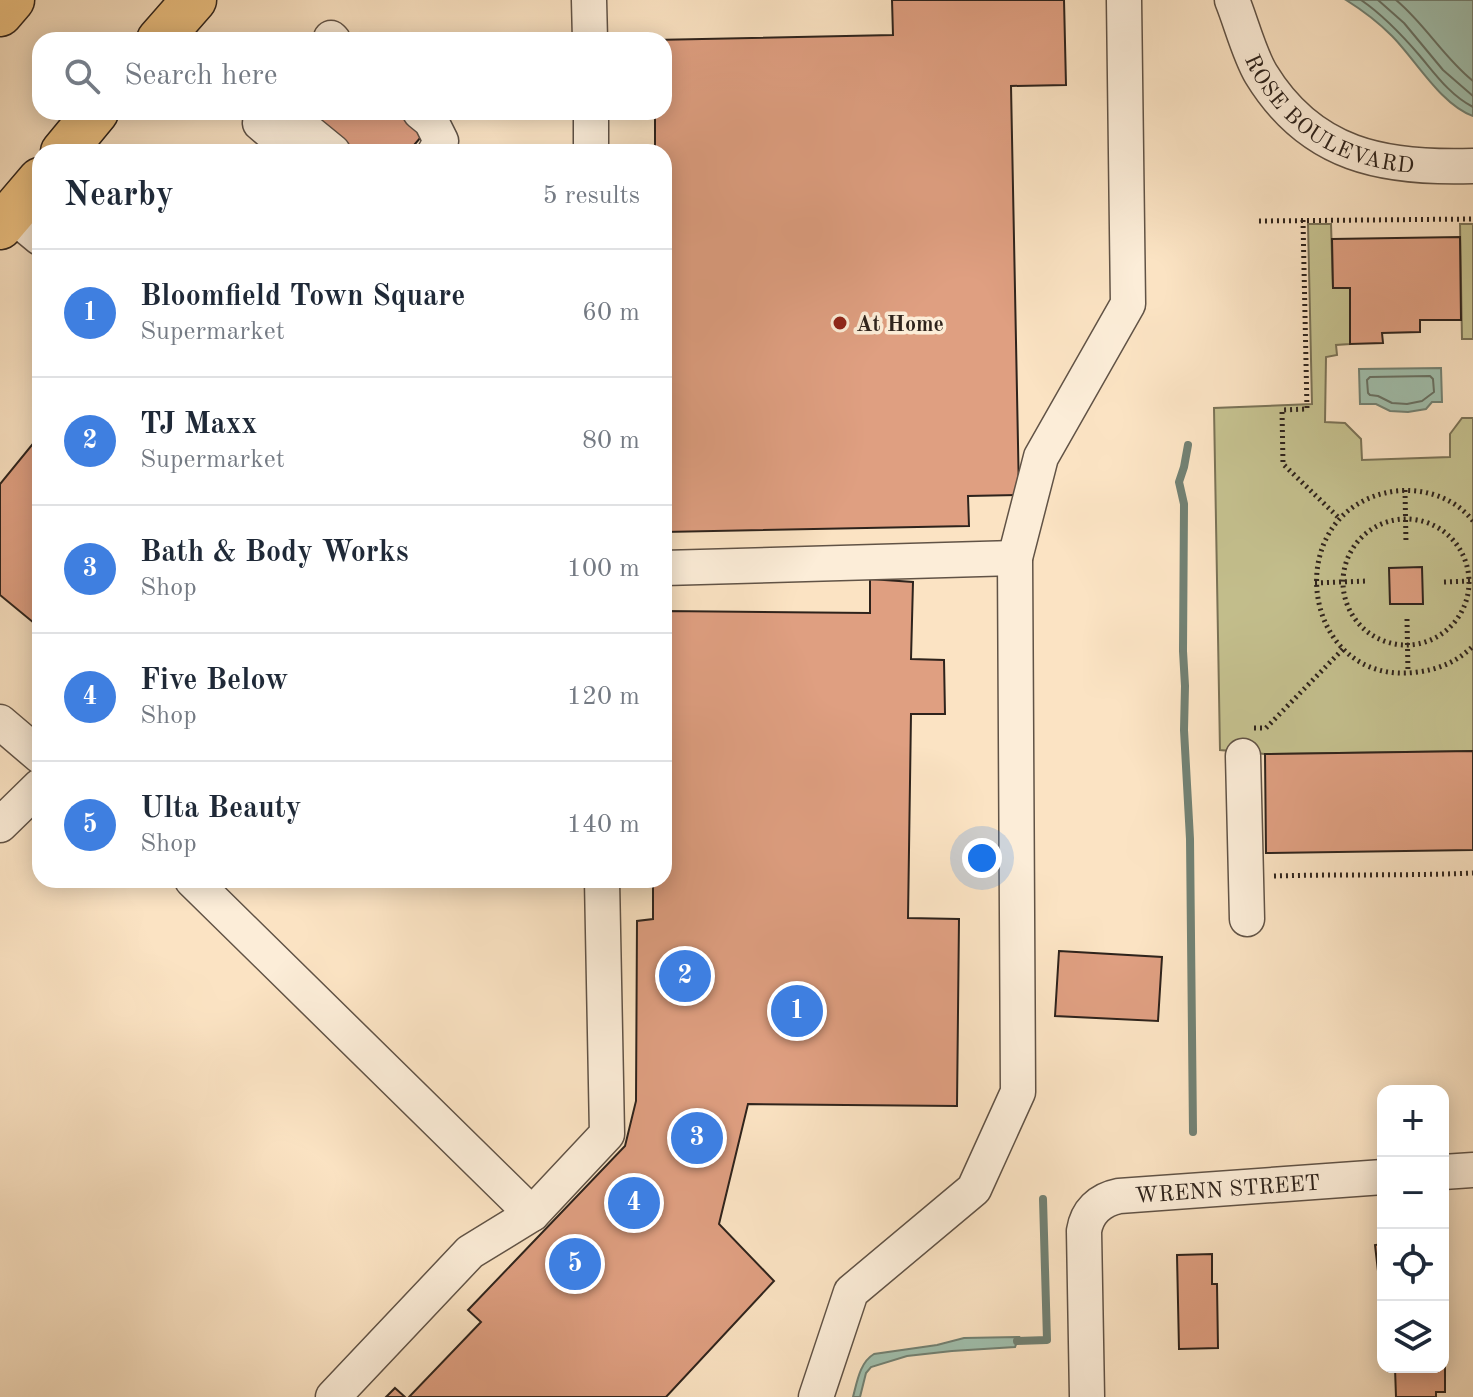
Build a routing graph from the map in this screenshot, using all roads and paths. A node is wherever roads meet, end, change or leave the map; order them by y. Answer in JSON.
{"nodes":[{"id":1,"x":12,"y":0,"type":"edge"},
{"id":2,"x":194,"y":0,"type":"edge"},
{"id":3,"x":589,"y":0,"type":"edge"},
{"id":4,"x":1124,"y":0,"type":"edge"},
{"id":5,"x":1232,"y":0,"type":"edge"},
{"id":6,"x":0,"y":14,"type":"edge"},
{"id":7,"x":166,"y":32,"type":"edge"},
{"id":8,"x":590,"y":32,"type":"edge"},
{"id":9,"x":89,"y":120,"type":"edge"},
{"id":10,"x":273,"y":120,"type":"edge"},
{"id":11,"x":276,"y":120,"type":"edge"},
{"id":12,"x":591,"y":120,"type":"edge"},
{"id":13,"x":70,"y":144,"type":"edge"},
{"id":14,"x":289,"y":144,"type":"edge"},
{"id":15,"x":319,"y":144,"type":"edge"},
{"id":16,"x":591,"y":144,"type":"edge"},
{"id":17,"x":1473,"y":166,"type":"edge"},
{"id":18,"x":32,"y":192,"type":"edge"},
{"id":19,"x":1473,"y":219,"type":"edge"},
{"id":20,"x":1303,"y":220,"type":"junction"},
{"id":21,"x":13,"y":221,"type":"edge"},
{"id":22,"x":1259,"y":221,"type":"dead end"},
{"id":23,"x":1405,"y":490,"type":"junction"},
{"id":24,"x":1473,"y":506,"type":"edge"},
{"id":25,"x":1467,"y":513,"type":"junction"},
{"id":26,"x":1405,"y":518,"type":"junction"},
{"id":27,"x":1340,"y":519,"type":"junction"},
{"id":28,"x":1473,"y":521,"type":"edge"},
{"id":29,"x":1406,"y":543,"type":"dead end"},
{"id":30,"x":1015,"y":558,"type":"junction"},
{"id":31,"x":672,"y":568,"type":"edge"},
{"id":32,"x":1368,"y":581,"type":"dead end"},
{"id":33,"x":1471,"y":581,"type":"edge"},
{"id":34,"x":1343,"y":582,"type":"junction"},
{"id":35,"x":1444,"y":582,"type":"dead end"},
{"id":36,"x":1315,"y":583,"type":"junction"},
{"id":37,"x":1407,"y":619,"type":"dead end"},
{"id":38,"x":1408,"y":645,"type":"junction"},
{"id":39,"x":1473,"y":647,"type":"edge"},
{"id":40,"x":1408,"y":673,"type":"junction"},
{"id":41,"x":0,"y":722,"type":"edge"},
{"id":42,"x":32,"y":749,"type":"edge"},
{"id":43,"x":1243,"y":756,"type":"dead end"},
{"id":44,"x":32,"y":794,"type":"edge"},
{"id":45,"x":0,"y":825,"type":"edge"},
{"id":46,"x":1473,"y":873,"type":"edge"},
{"id":47,"x":1259,"y":876,"type":"dead end"},
{"id":48,"x":200,"y":888,"type":"edge"},
{"id":49,"x":602,"y":888,"type":"edge"},
{"id":50,"x":1247,"y":919,"type":"dead end"},
{"id":51,"x":1473,"y":1170,"type":"edge"},
{"id":52,"x":1449,"y":1172,"type":"edge"},
{"id":53,"x":1377,"y":1177,"type":"edge"},
{"id":54,"x":532,"y":1214,"type":"junction"},
{"id":55,"x":333,"y":1397,"type":"edge"},
{"id":56,"x":816,"y":1397,"type":"edge"},
{"id":57,"x":1087,"y":1397,"type":"edge"}],
"edges":[{"from":1,"to":6,"type":"highway"},
{"from":2,"to":7,"type":"highway"},
{"from":3,"to":8,"type":"street"},
{"from":4,"to":30,"type":"street"},
{"from":5,"to":17,"type":"street","name":"ROSE BOULEVARD"},
{"from":9,"to":13,"type":"highway"},
{"from":10,"to":14,"type":"street"},
{"from":11,"to":15,"type":"street"},
{"from":12,"to":16,"type":"street"},
{"from":18,"to":21,"type":"highway"},
{"from":19,"to":20,"type":"path"},
{"from":20,"to":22,"type":"path"},
{"from":20,"to":27,"type":"path"},
{"from":23,"to":25,"type":"path"},
{"from":23,"to":26,"type":"path"},
{"from":23,"to":27,"type":"path"},
{"from":24,"to":25,"type":"path"},
{"from":25,"to":28,"type":"path"},
{"from":26,"to":29,"type":"path"},
{"from":26,"to":33,"type":"path"},
{"from":26,"to":34,"type":"path"},
{"from":27,"to":36,"type":"path"},
{"from":30,"to":31,"type":"street"},
{"from":30,"to":56,"type":"street"},
{"from":32,"to":34,"type":"path"},
{"from":33,"to":35,"type":"path"},
{"from":33,"to":38,"type":"path"},
{"from":34,"to":36,"type":"path"},
{"from":34,"to":38,"type":"path"},
{"from":36,"to":40,"type":"path"},
{"from":37,"to":38,"type":"path"},
{"from":38,"to":40,"type":"path"},
{"from":39,"to":40,"type":"path"},
{"from":41,"to":42,"type":"street"},
{"from":43,"to":50,"type":"street"},
{"from":44,"to":45,"type":"street"},
{"from":46,"to":47,"type":"path"},
{"from":48,"to":54,"type":"street"},
{"from":49,"to":54,"type":"street"},
{"from":51,"to":52,"type":"street"},
{"from":53,"to":57,"type":"street","name":"WRENN STREET"},
{"from":54,"to":55,"type":"street"}]}
